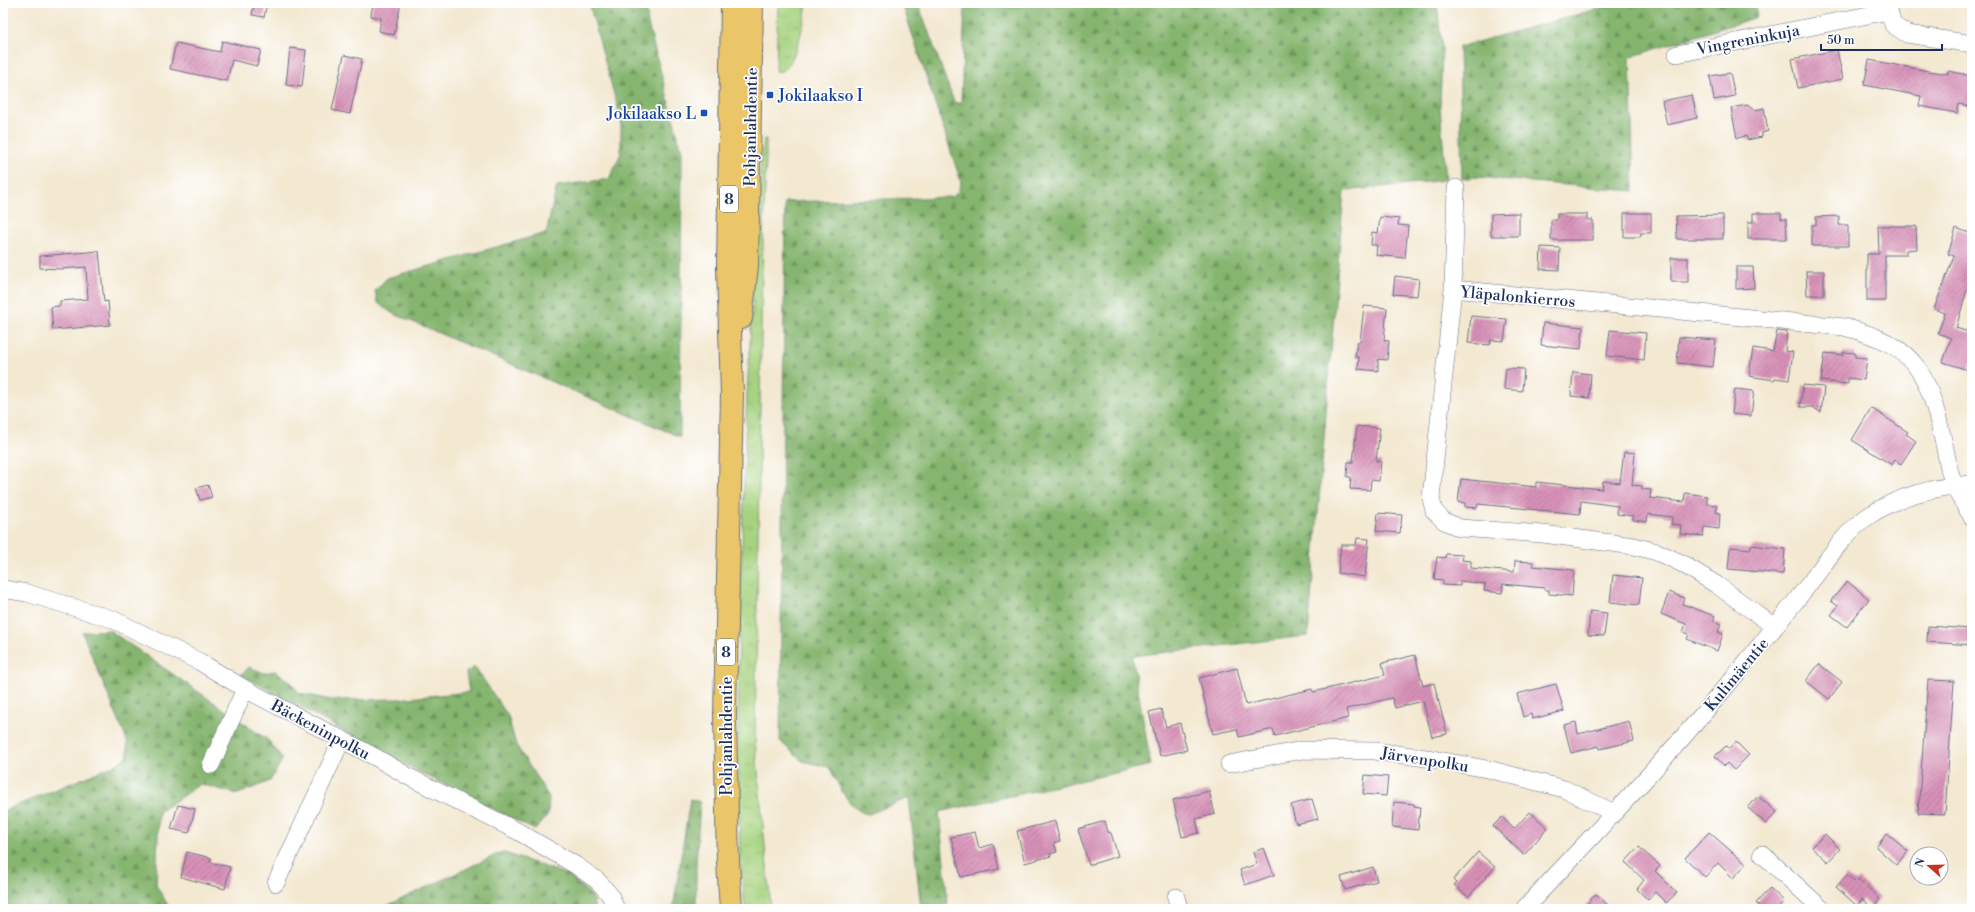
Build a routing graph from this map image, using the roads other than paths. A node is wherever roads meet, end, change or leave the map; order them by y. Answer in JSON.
{"nodes":[{"id":1,"x":732,"y":3,"type":"edge"},
{"id":2,"x":752,"y":3,"type":"edge"},
{"id":3,"x":1887,"y":7,"type":"edge"},
{"id":4,"x":1972,"y":44,"type":"edge"},
{"id":5,"x":1677,"y":54,"type":"dead end"},
{"id":6,"x":1456,"y":188,"type":"dead end"},
{"id":7,"x":1453,"y":289,"type":"junction"},
{"id":8,"x":732,"y":394,"type":"junction"},
{"id":9,"x":1972,"y":484,"type":"edge"},
{"id":10,"x":1954,"y":486,"type":"junction"},
{"id":11,"x":1972,"y":517,"type":"edge"},
{"id":12,"x":3,"y":589,"type":"edge"},
{"id":13,"x":1776,"y":627,"type":"junction"},
{"id":14,"x":245,"y":689,"type":"junction"},
{"id":15,"x":342,"y":740,"type":"junction"},
{"id":16,"x":1229,"y":764,"type":"dead end"},
{"id":17,"x":211,"y":765,"type":"dead end"},
{"id":18,"x":1614,"y":813,"type":"junction"},
{"id":19,"x":1762,"y":854,"type":"dead end"},
{"id":20,"x":276,"y":883,"type":"dead end"},
{"id":21,"x":616,"y":909,"type":"edge"},
{"id":22,"x":731,"y":909,"type":"edge"},
{"id":23,"x":1524,"y":909,"type":"edge"},
{"id":24,"x":1822,"y":909,"type":"edge"}],
"edges":[{"from":1,"to":8,"type":"highway","name":"Pohjanlahdentie","number":"8"},
{"from":2,"to":8,"type":"highway","name":"Pohjanlahdentie","number":"8"},
{"from":3,"to":4,"type":"street"},
{"from":3,"to":5,"type":"street","name":"Vingreninkuja"},
{"from":6,"to":7,"type":"street"},
{"from":7,"to":10,"type":"street","name":"Yläpalonkierros"},
{"from":7,"to":13,"type":"street","name":"Yläpalonkierros"},
{"from":8,"to":22,"type":"highway","name":"Pohjanlahdentie","number":"8"},
{"from":9,"to":10,"type":"street","name":"Kulimäentie"},
{"from":10,"to":11,"type":"street","name":"Yläpalonkierros"},
{"from":10,"to":13,"type":"street","name":"Kulimäentie"},
{"from":12,"to":14,"type":"street","name":"Bäckeninpolku"},
{"from":13,"to":18,"type":"street","name":"Kulimäentie"},
{"from":14,"to":15,"type":"street","name":"Bäckeninpolku"},
{"from":14,"to":17,"type":"street"},
{"from":15,"to":20,"type":"street"},
{"from":15,"to":21,"type":"street","name":"Bäckeninpolku"},
{"from":16,"to":18,"type":"street","name":"Järvenpolku"},
{"from":18,"to":23,"type":"street","name":"Kulimäentie"},
{"from":19,"to":24,"type":"street"}]}
